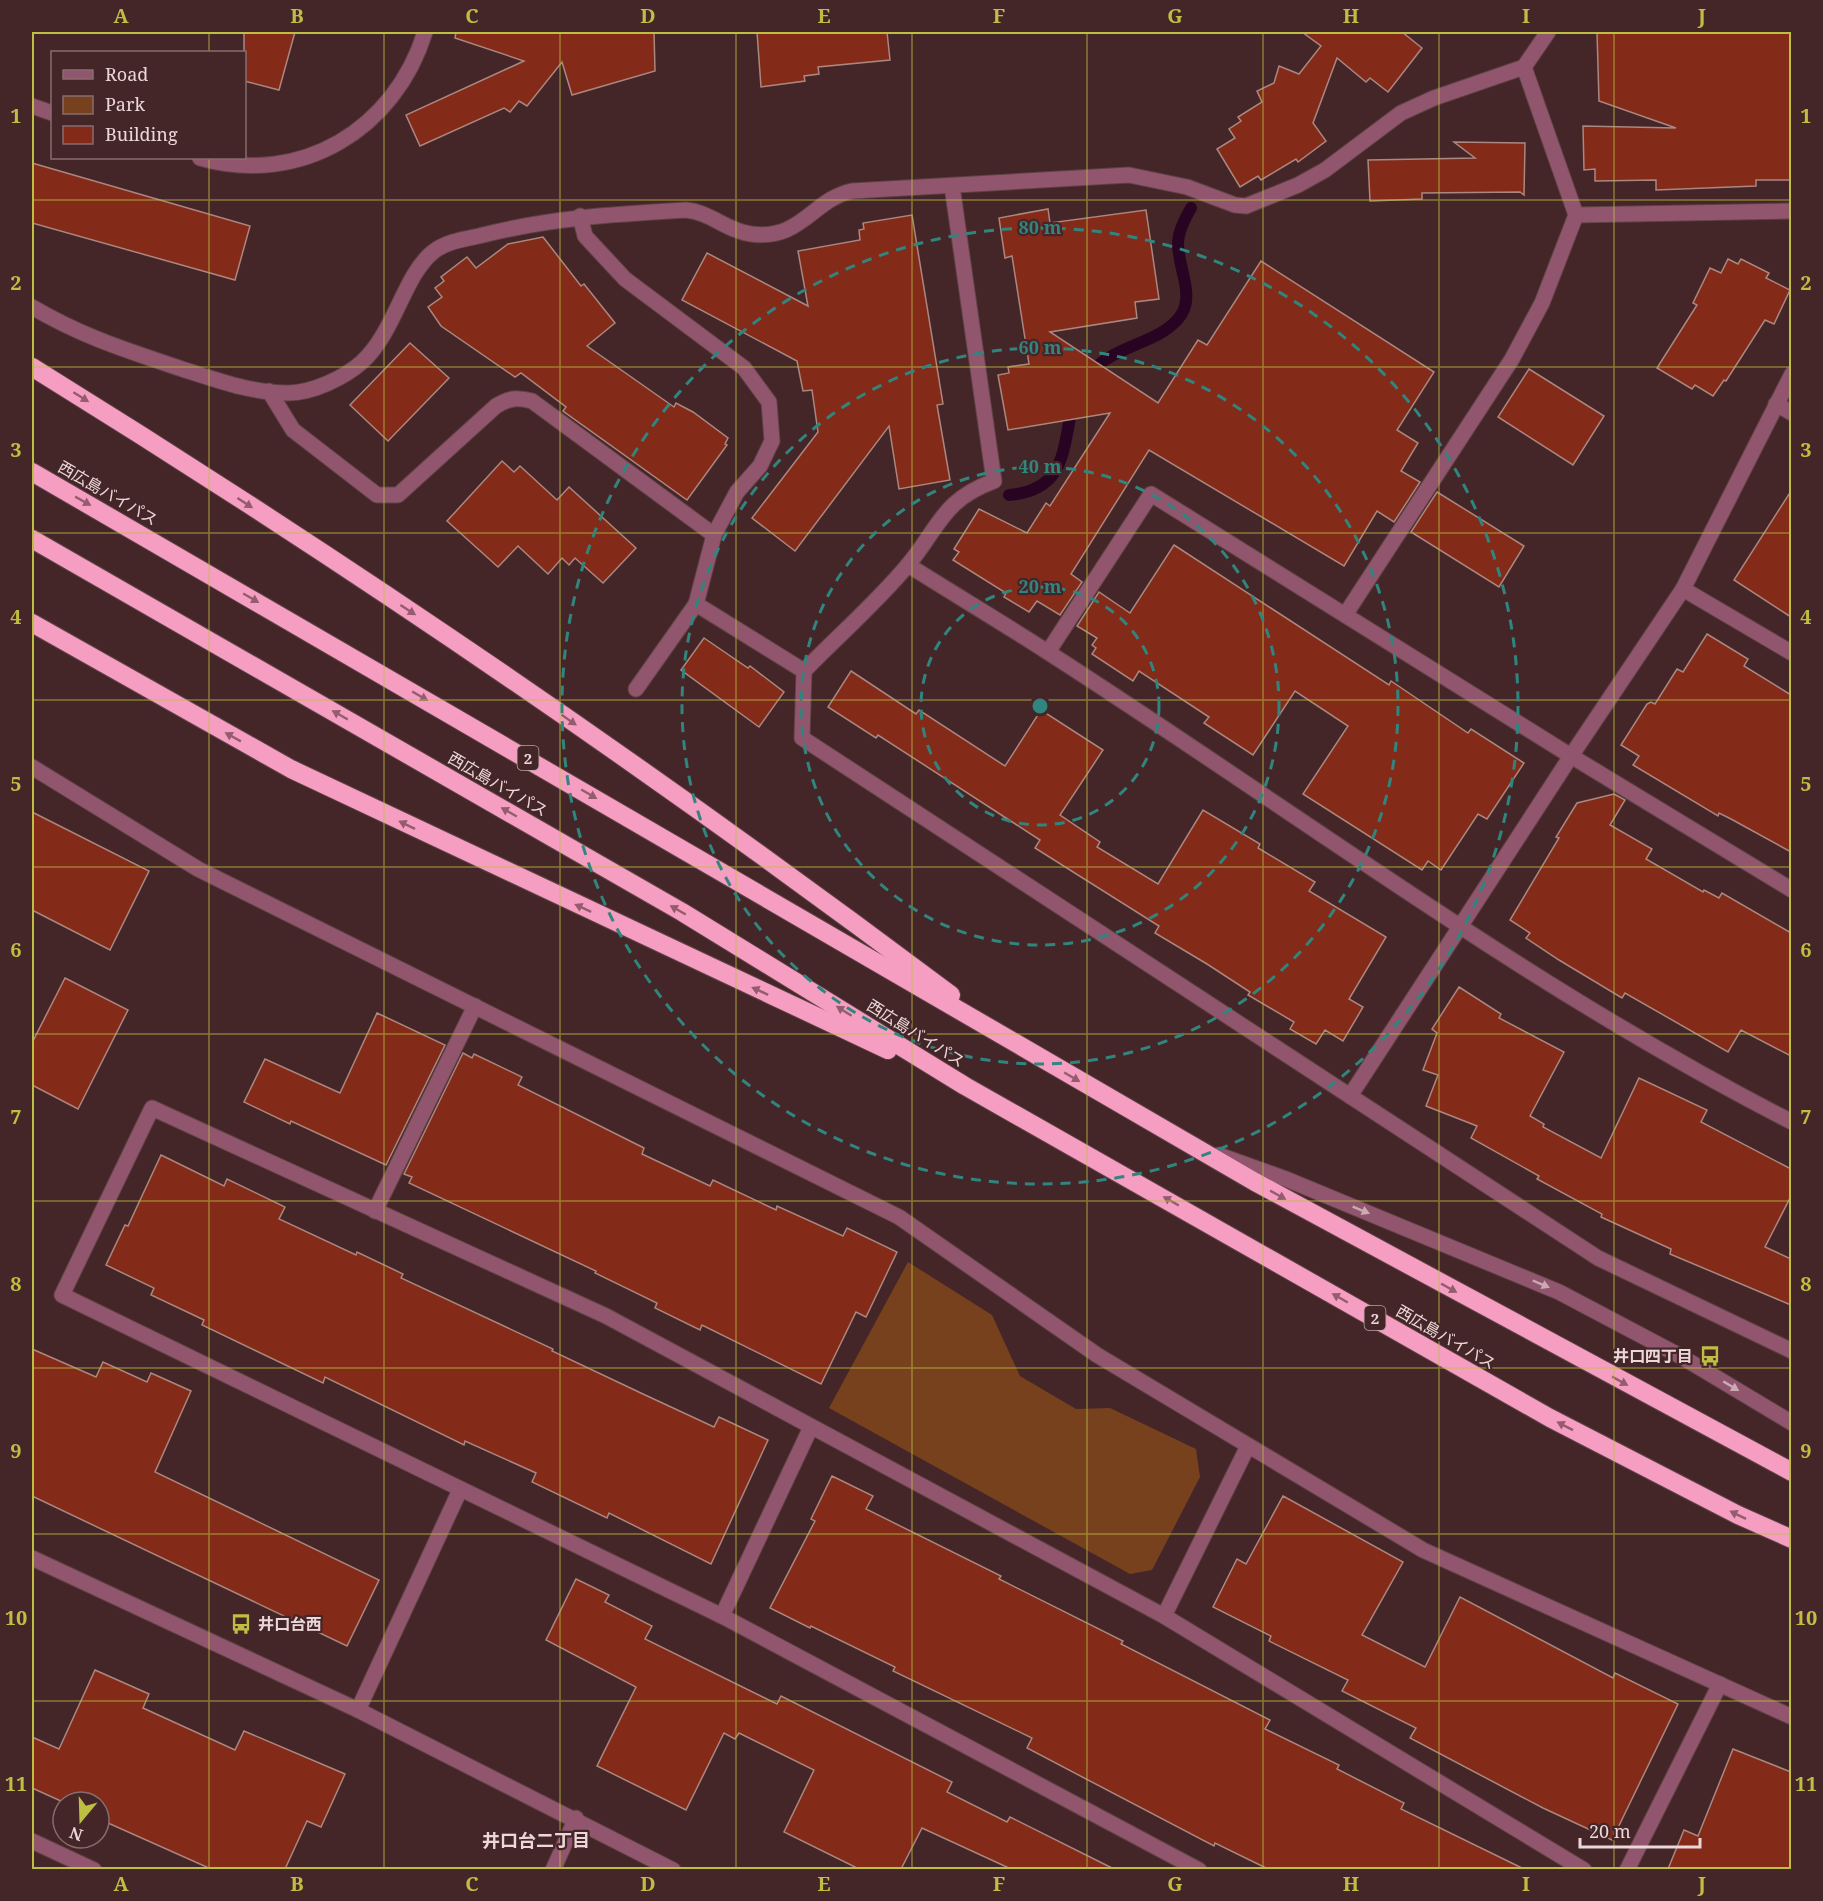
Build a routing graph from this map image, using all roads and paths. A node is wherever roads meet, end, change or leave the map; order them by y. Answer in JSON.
{"nodes":[{"id":1,"x":425,"y":32,"type":"edge"},
{"id":2,"x":1548,"y":32,"type":"edge"},
{"id":3,"x":1524,"y":67,"type":"junction"},
{"id":4,"x":32,"y":106,"type":"edge"},
{"id":5,"x":51,"y":113,"type":"edge"},
{"id":6,"x":210,"y":159,"type":"edge"},
{"id":7,"x":952,"y":186,"type":"junction"},
{"id":8,"x":1791,"y":211,"type":"edge"},
{"id":9,"x":1576,"y":215,"type":"junction"},
{"id":10,"x":580,"y":216,"type":"junction"},
{"id":11,"x":32,"y":307,"type":"edge"},
{"id":12,"x":32,"y":367,"type":"edge"},
{"id":13,"x":1791,"y":374,"type":"edge"},
{"id":14,"x":269,"y":392,"type":"junction"},
{"id":15,"x":1776,"y":404,"type":"junction"},
{"id":16,"x":1791,"y":413,"type":"edge"},
{"id":17,"x":32,"y":472,"type":"edge"},
{"id":18,"x":714,"y":535,"type":"junction"},
{"id":19,"x":32,"y":538,"type":"edge"},
{"id":20,"x":908,"y":565,"type":"junction"},
{"id":21,"x":1683,"y":589,"type":"junction"},
{"id":22,"x":696,"y":604,"type":"junction"},
{"id":23,"x":1345,"y":615,"type":"junction"},
{"id":24,"x":32,"y":623,"type":"edge"},
{"id":25,"x":1048,"y":652,"type":"junction"},
{"id":26,"x":1791,"y":653,"type":"edge"},
{"id":27,"x":804,"y":671,"type":"junction"},
{"id":28,"x":636,"y":689,"type":"dead end"},
{"id":29,"x":1571,"y":756,"type":"junction"},
{"id":30,"x":32,"y":767,"type":"edge"},
{"id":31,"x":1791,"y":890,"type":"edge"},
{"id":32,"x":1458,"y":927,"type":"junction"},
{"id":33,"x":474,"y":1006,"type":"junction"},
{"id":34,"x":1022,"y":1048,"type":"junction"},
{"id":35,"x":965,"y":1086,"type":"junction"},
{"id":36,"x":1350,"y":1096,"type":"junction"},
{"id":37,"x":1791,"y":1122,"type":"edge"},
{"id":38,"x":1188,"y":1144,"type":"junction"},
{"id":39,"x":375,"y":1211,"type":"junction"},
{"id":40,"x":1791,"y":1351,"type":"edge"},
{"id":41,"x":1791,"y":1423,"type":"edge"},
{"id":42,"x":811,"y":1427,"type":"junction"},
{"id":43,"x":1248,"y":1446,"type":"junction"},
{"id":44,"x":1791,"y":1473,"type":"edge"},
{"id":45,"x":460,"y":1490,"type":"junction"},
{"id":46,"x":1791,"y":1539,"type":"edge"},
{"id":47,"x":32,"y":1558,"type":"edge"},
{"id":48,"x":722,"y":1616,"type":"junction"},
{"id":49,"x":1164,"y":1616,"type":"junction"},
{"id":50,"x":1720,"y":1684,"type":"junction"},
{"id":51,"x":358,"y":1710,"type":"junction"},
{"id":52,"x":1791,"y":1716,"type":"edge"},
{"id":53,"x":576,"y":1818,"type":"junction"},
{"id":54,"x":32,"y":1841,"type":"edge"},
{"id":55,"x":94,"y":1869,"type":"edge"},
{"id":56,"x":553,"y":1869,"type":"edge"},
{"id":57,"x":673,"y":1869,"type":"edge"},
{"id":58,"x":1199,"y":1869,"type":"edge"},
{"id":59,"x":1584,"y":1869,"type":"edge"},
{"id":60,"x":1628,"y":1869,"type":"edge"}],
"edges":[{"from":1,"to":6,"type":"street"},
{"from":2,"to":3,"type":"street"},
{"from":3,"to":7,"type":"street"},
{"from":3,"to":9,"type":"street"},
{"from":4,"to":5,"type":"street"},
{"from":7,"to":10,"type":"street"},
{"from":7,"to":20,"type":"street"},
{"from":8,"to":9,"type":"street"},
{"from":9,"to":23,"type":"street"},
{"from":10,"to":14,"type":"street"},
{"from":10,"to":18,"type":"street"},
{"from":11,"to":14,"type":"street"},
{"from":12,"to":34,"type":"highway","one_way":true},
{"from":13,"to":15,"type":"street"},
{"from":14,"to":18,"type":"street"},
{"from":15,"to":16,"type":"street"},
{"from":15,"to":21,"type":"street"},
{"from":17,"to":34,"type":"highway","name":"西広島バイパス","number":"2","one_way":true},
{"from":18,"to":22,"type":"street"},
{"from":35,"to":19,"type":"highway","name":"西広島バイパス","number":"2","one_way":true},
{"from":20,"to":25,"type":"street"},
{"from":20,"to":27,"type":"street"},
{"from":21,"to":26,"type":"street"},
{"from":21,"to":29,"type":"street"},
{"from":22,"to":27,"type":"street"},
{"from":22,"to":28,"type":"street"},
{"from":23,"to":25,"type":"street"},
{"from":23,"to":29,"type":"street"},
{"from":35,"to":24,"type":"highway","one_way":true},
{"from":25,"to":32,"type":"street"},
{"from":27,"to":36,"type":"street"},
{"from":29,"to":31,"type":"street"},
{"from":29,"to":32,"type":"street"},
{"from":30,"to":33,"type":"street"},
{"from":32,"to":36,"type":"street"},
{"from":32,"to":37,"type":"street"},
{"from":33,"to":39,"type":"street"},
{"from":33,"to":43,"type":"street"},
{"from":34,"to":38,"type":"highway","name":"西広島バイパス","number":"2","one_way":true},
{"from":46,"to":35,"type":"highway","name":"西広島バイパス","number":"2","one_way":true},
{"from":36,"to":40,"type":"street"},
{"from":38,"to":41,"type":"street","one_way":true},
{"from":38,"to":44,"type":"highway","name":"西広島バイパス","number":"2","one_way":true},
{"from":39,"to":42,"type":"street"},
{"from":39,"to":45,"type":"street"},
{"from":42,"to":48,"type":"street"},
{"from":42,"to":49,"type":"street"},
{"from":43,"to":49,"type":"street"},
{"from":43,"to":50,"type":"street"},
{"from":45,"to":48,"type":"street"},
{"from":45,"to":51,"type":"street"},
{"from":47,"to":51,"type":"street"},
{"from":48,"to":58,"type":"street"},
{"from":49,"to":59,"type":"street"},
{"from":50,"to":52,"type":"street"},
{"from":50,"to":60,"type":"street"},
{"from":51,"to":53,"type":"street"},
{"from":53,"to":56,"type":"street"},
{"from":53,"to":57,"type":"street"},
{"from":54,"to":55,"type":"street"}]}
